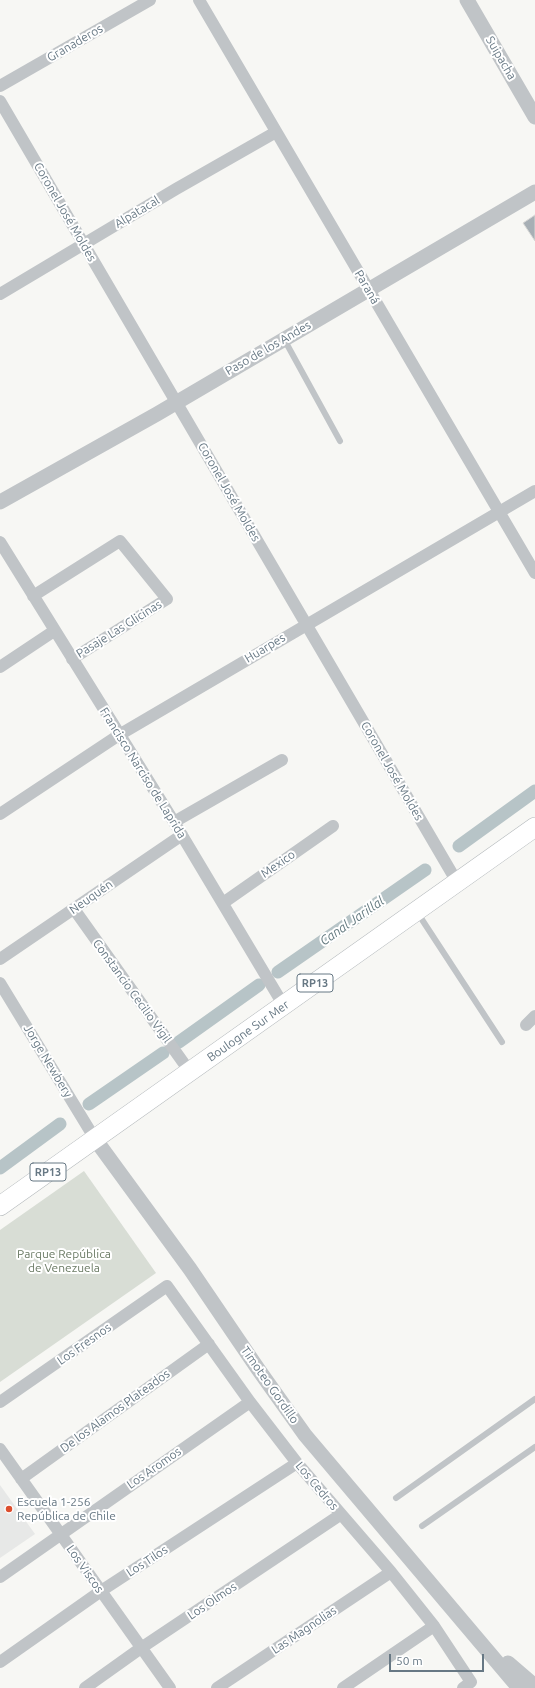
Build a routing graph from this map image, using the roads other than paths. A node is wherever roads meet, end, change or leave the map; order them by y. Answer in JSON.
{"nodes":[{"id":1,"x":150,"y":0,"type":"edge"},
{"id":2,"x":199,"y":0,"type":"edge"},
{"id":3,"x":466,"y":0,"type":"edge"},
{"id":4,"x":0,"y":86,"type":"edge"},
{"id":5,"x":0,"y":101,"type":"edge"},
{"id":6,"x":535,"y":117,"type":"edge"},
{"id":7,"x":276,"y":132,"type":"junction"},
{"id":8,"x":535,"y":192,"type":"edge"},
{"id":9,"x":84,"y":244,"type":"junction"},
{"id":10,"x":369,"y":290,"type":"junction"},
{"id":11,"x":0,"y":294,"type":"edge"},
{"id":12,"x":284,"y":339,"type":"junction"},
{"id":13,"x":176,"y":402,"type":"junction"},
{"id":14,"x":340,"y":441,"type":"dead end"},
{"id":15,"x":535,"y":491,"type":"edge"},
{"id":16,"x":0,"y":502,"type":"edge"},
{"id":17,"x":499,"y":512,"type":"junction"},
{"id":18,"x":0,"y":542,"type":"edge"},
{"id":19,"x":535,"y":573,"type":"edge"},
{"id":20,"x":33,"y":596,"type":"junction"},
{"id":21,"x":306,"y":624,"type":"junction"},
{"id":22,"x":54,"y":631,"type":"junction"},
{"id":23,"x":72,"y":659,"type":"junction"},
{"id":24,"x":0,"y":667,"type":"edge"},
{"id":25,"x":119,"y":735,"type":"junction"},
{"id":26,"x":282,"y":760,"type":"dead end"},
{"id":27,"x":0,"y":814,"type":"edge"},
{"id":28,"x":174,"y":822,"type":"junction"},
{"id":29,"x":333,"y":826,"type":"dead end"},
{"id":30,"x":535,"y":827,"type":"edge"},
{"id":31,"x":182,"y":835,"type":"junction"},
{"id":32,"x":457,"y":882,"type":"junction"},
{"id":33,"x":223,"y":903,"type":"junction"},
{"id":34,"x":74,"y":909,"type":"junction"},
{"id":35,"x":416,"y":911,"type":"junction"},
{"id":36,"x":0,"y":959,"type":"edge"},
{"id":37,"x":0,"y":983,"type":"edge"},
{"id":38,"x":284,"y":1006,"type":"junction"},
{"id":39,"x":535,"y":1016,"type":"edge"},
{"id":40,"x":526,"y":1025,"type":"dead end"},
{"id":41,"x":502,"y":1042,"type":"dead end"},
{"id":42,"x":190,"y":1072,"type":"junction"},
{"id":43,"x":95,"y":1139,"type":"junction"},
{"id":44,"x":0,"y":1206,"type":"edge"},
{"id":45,"x":167,"y":1286,"type":"joint"},
{"id":46,"x":209,"y":1344,"type":"junction"},
{"id":47,"x":535,"y":1399,"type":"edge"},
{"id":48,"x":0,"y":1402,"type":"edge"},
{"id":49,"x":250,"y":1402,"type":"junction"},
{"id":50,"x":535,"y":1447,"type":"edge"},
{"id":51,"x":0,"y":1449,"type":"edge"},
{"id":52,"x":297,"y":1463,"type":"junction"},
{"id":53,"x":21,"y":1479,"type":"junction"},
{"id":54,"x":396,"y":1498,"type":"dead end"},
{"id":55,"x":340,"y":1515,"type":"junction"},
{"id":56,"x":422,"y":1526,"type":"dead end"},
{"id":57,"x":60,"y":1534,"type":"junction"},
{"id":58,"x":390,"y":1572,"type":"junction"},
{"id":59,"x":0,"y":1577,"type":"edge"},
{"id":60,"x":101,"y":1591,"type":"junction"},
{"id":61,"x":460,"y":1619,"type":"junction"},
{"id":62,"x":434,"y":1626,"type":"junction"},
{"id":63,"x":141,"y":1648,"type":"junction"},
{"id":64,"x":0,"y":1662,"type":"edge"},
{"id":65,"x":467,"y":1685,"type":"edge"},
{"id":66,"x":535,"y":1686,"type":"edge"},
{"id":67,"x":85,"y":1688,"type":"edge"},
{"id":68,"x":170,"y":1688,"type":"edge"},
{"id":69,"x":217,"y":1688,"type":"edge"},
{"id":70,"x":343,"y":1688,"type":"edge"},
{"id":71,"x":519,"y":1688,"type":"edge"}],
"edges":[{"from":1,"to":4,"type":"street","name":"Granaderos"},
{"from":2,"to":7,"type":"street","name":"Paraná"},
{"from":3,"to":6,"type":"street","name":"Suipacha"},
{"from":5,"to":9,"type":"street","name":"Coronel José Moldes"},
{"from":7,"to":9,"type":"street","name":"Alpatacal"},
{"from":7,"to":10,"type":"street","name":"Paraná"},
{"from":8,"to":10,"type":"street","name":"Paso de los Andes"},
{"from":9,"to":11,"type":"street","name":"Alpatacal"},
{"from":9,"to":13,"type":"street","name":"Coronel José Moldes"},
{"from":10,"to":12,"type":"street","name":"Paso de los Andes"},
{"from":10,"to":17,"type":"street","name":"Paraná"},
{"from":12,"to":13,"type":"street","name":"Paso de los Andes"},
{"from":12,"to":14,"type":"lane"},
{"from":13,"to":16,"type":"street","name":"Paso de los Andes"},
{"from":13,"to":21,"type":"street","name":"Coronel José Moldes"},
{"from":15,"to":17,"type":"street","name":"Huarpes"},
{"from":17,"to":19,"type":"street","name":"Paraná"},
{"from":17,"to":21,"type":"street","name":"Huarpes"},
{"from":18,"to":20,"type":"street","name":"Francisco Narciso de Laprida"},
{"from":20,"to":22,"type":"street","name":"Francisco Narciso de Laprida"},
{"from":20,"to":23,"type":"street","name":"Pasaje Las Glicinas"},
{"from":21,"to":25,"type":"street","name":"Huarpes"},
{"from":21,"to":32,"type":"street","name":"Coronel José Moldes"},
{"from":22,"to":23,"type":"street","name":"Francisco Narciso de Laprida"},
{"from":22,"to":24,"type":"street"},
{"from":23,"to":25,"type":"street","name":"Francisco Narciso de Laprida"},
{"from":25,"to":27,"type":"street","name":"Huarpes"},
{"from":25,"to":28,"type":"street","name":"Francisco Narciso de Laprida"},
{"from":26,"to":28,"type":"street"},
{"from":28,"to":31,"type":"street","name":"Francisco Narciso de Laprida"},
{"from":29,"to":33,"type":"street","name":"Mexico"},
{"from":30,"to":32,"type":"main road","name":"Boulogne Sur Mer","number":"RP13"},
{"from":31,"to":33,"type":"street","name":"Francisco Narciso de Laprida"},
{"from":31,"to":34,"type":"street","name":"Neuquén"},
{"from":32,"to":35,"type":"main road","name":"Boulogne Sur Mer","number":"RP13"},
{"from":33,"to":38,"type":"street","name":"Francisco Narciso de Laprida"},
{"from":34,"to":36,"type":"street","name":"Neuquén"},
{"from":34,"to":42,"type":"street","name":"Constancio Cecilio Vigil"},
{"from":35,"to":38,"type":"main road","name":"Boulogne Sur Mer","number":"RP13"},
{"from":35,"to":41,"type":"lane"},
{"from":37,"to":43,"type":"street","name":"Jorge Newbery"},
{"from":38,"to":42,"type":"main road","name":"Boulogne Sur Mer","number":"RP13"},
{"from":39,"to":40,"type":"street"},
{"from":42,"to":43,"type":"main road","name":"Boulogne Sur Mer","number":"RP13"},
{"from":43,"to":44,"type":"main road","name":"Boulogne Sur Mer","number":"RP13"},
{"from":43,"to":61,"type":"street","name":"Timoteo Gordillo"},
{"from":45,"to":46,"type":"street","name":"Los Cedros"},
{"from":45,"to":48,"type":"street","name":"Los Fresnos"},
{"from":46,"to":49,"type":"street","name":"Los Cedros"},
{"from":46,"to":53,"type":"street","name":"De los Alamos Plateados"},
{"from":47,"to":54,"type":"lane"},
{"from":49,"to":52,"type":"street","name":"Los Cedros"},
{"from":49,"to":57,"type":"street","name":"Los Aromos"},
{"from":50,"to":56,"type":"lane"},
{"from":51,"to":53,"type":"street","name":"Los Viscos"},
{"from":52,"to":55,"type":"street","name":"Los Cedros"},
{"from":52,"to":60,"type":"street","name":"Los Tilos"},
{"from":53,"to":57,"type":"street","name":"Los Viscos"},
{"from":55,"to":58,"type":"street","name":"Los Cedros"},
{"from":55,"to":63,"type":"street","name":"Los Olmos"},
{"from":57,"to":59,"type":"street","name":"Los Aromos"},
{"from":57,"to":60,"type":"street","name":"Los Viscos"},
{"from":58,"to":62,"type":"street","name":"Los Cedros"},
{"from":58,"to":69,"type":"street","name":"Las Magnolias"},
{"from":60,"to":63,"type":"street","name":"Los Viscos"},
{"from":60,"to":64,"type":"street","name":"Los Tilos"},
{"from":61,"to":66,"type":"street","name":"Timoteo Gordillo"},
{"from":61,"to":71,"type":"street","name":"Timoteo Gordillo"},
{"from":62,"to":65,"type":"street","name":"Los Cedros"},
{"from":62,"to":70,"type":"street"},
{"from":63,"to":67,"type":"street","name":"Los Olmos"},
{"from":63,"to":68,"type":"street","name":"Los Viscos"}]}
